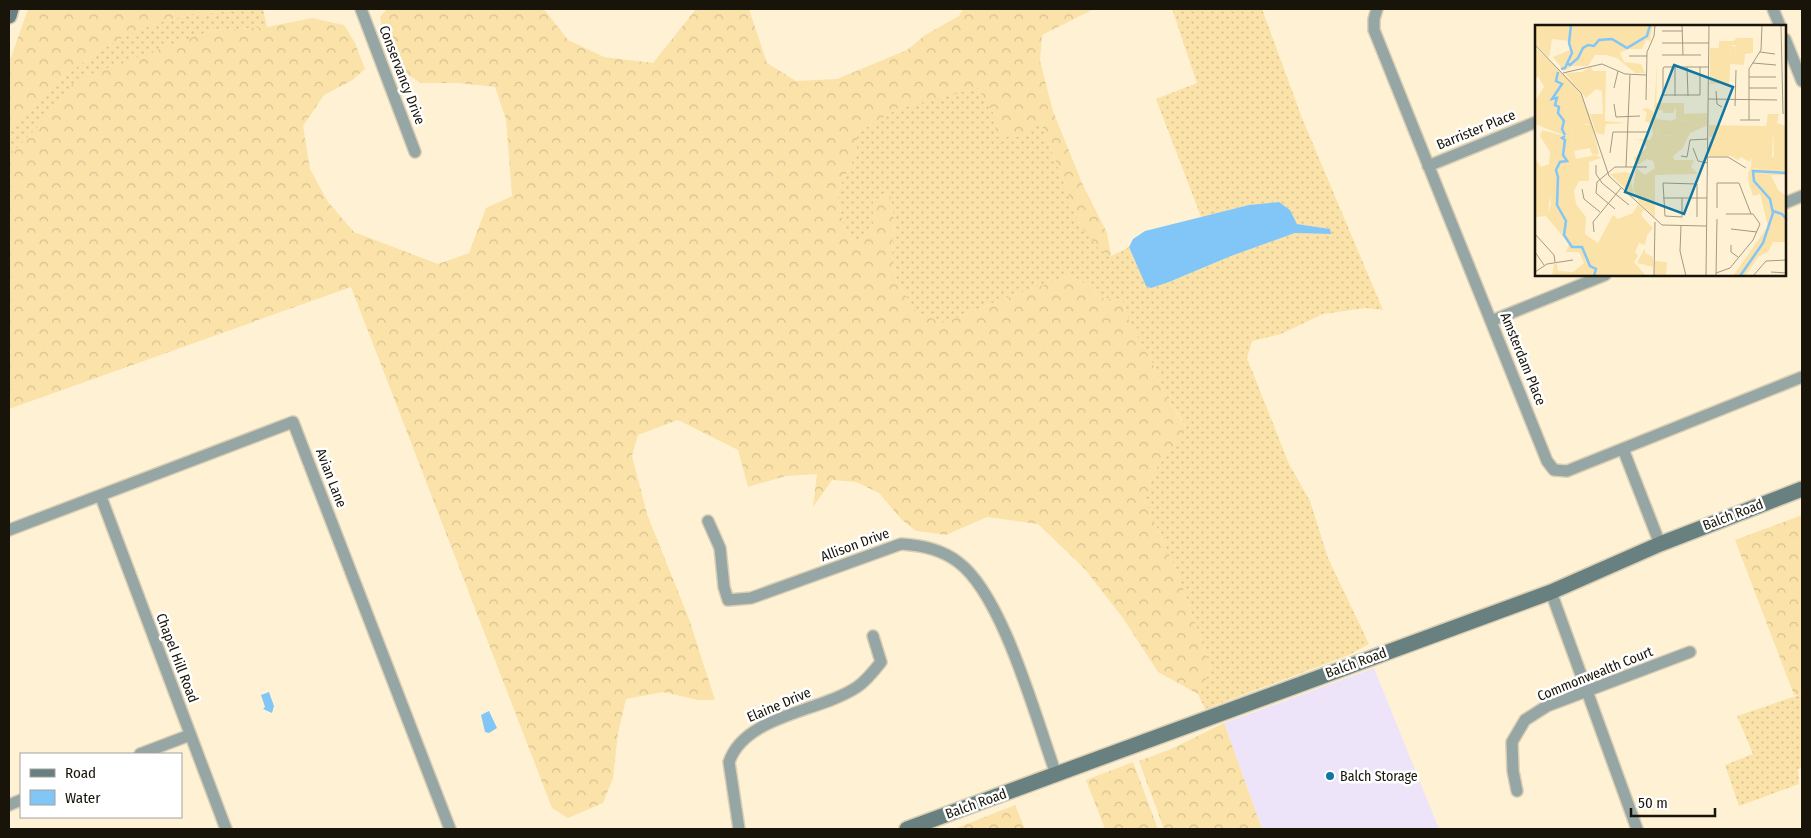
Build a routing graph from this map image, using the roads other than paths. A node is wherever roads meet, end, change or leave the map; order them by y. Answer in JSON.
{"nodes":[{"id":1,"x":11,"y":9,"type":"edge"},
{"id":2,"x":361,"y":9,"type":"edge"},
{"id":3,"x":1377,"y":9,"type":"edge"},
{"id":4,"x":1773,"y":9,"type":"edge"},
{"id":5,"x":9,"y":16,"type":"edge"},
{"id":6,"x":1776,"y":25,"type":"edge"},
{"id":7,"x":1786,"y":41,"type":"edge"},
{"id":8,"x":1802,"y":81,"type":"edge"},
{"id":9,"x":1535,"y":122,"type":"edge"},
{"id":10,"x":415,"y":152,"type":"dead end"},
{"id":11,"x":1428,"y":166,"type":"junction"},
{"id":12,"x":1802,"y":196,"type":"edge"},
{"id":13,"x":1786,"y":203,"type":"edge"},
{"id":14,"x":1603,"y":276,"type":"edge"},
{"id":15,"x":1491,"y":321,"type":"junction"},
{"id":16,"x":1802,"y":377,"type":"edge"},
{"id":17,"x":1623,"y":449,"type":"junction"},
{"id":18,"x":1802,"y":489,"type":"edge"},
{"id":19,"x":101,"y":497,"type":"junction"},
{"id":20,"x":708,"y":521,"type":"dead end"},
{"id":21,"x":9,"y":530,"type":"edge"},
{"id":22,"x":1660,"y":544,"type":"junction"},
{"id":23,"x":1551,"y":592,"type":"junction"},
{"id":24,"x":873,"y":636,"type":"dead end"},
{"id":25,"x":1690,"y":652,"type":"dead end"},
{"id":26,"x":1588,"y":693,"type":"junction"},
{"id":27,"x":190,"y":735,"type":"junction"},
{"id":28,"x":143,"y":753,"type":"edge"},
{"id":29,"x":1056,"y":774,"type":"junction"},
{"id":30,"x":1517,"y":791,"type":"dead end"},
{"id":31,"x":226,"y":829,"type":"edge"},
{"id":32,"x":451,"y":829,"type":"edge"},
{"id":33,"x":739,"y":829,"type":"edge"},
{"id":34,"x":907,"y":829,"type":"edge"},
{"id":35,"x":1637,"y":829,"type":"edge"}],
"edges":[{"from":1,"to":5,"type":"street"},
{"from":2,"to":10,"type":"street","name":"Conservancy Drive"},
{"from":3,"to":11,"type":"street","name":"Amsterdam Place"},
{"from":4,"to":6,"type":"street"},
{"from":7,"to":8,"type":"street"},
{"from":9,"to":11,"type":"street","name":"Barrister Place"},
{"from":11,"to":15,"type":"street","name":"Amsterdam Place"},
{"from":12,"to":13,"type":"street"},
{"from":14,"to":15,"type":"street"},
{"from":15,"to":17,"type":"street","name":"Amsterdam Place"},
{"from":16,"to":17,"type":"street","name":"Amsterdam Place"},
{"from":17,"to":22,"type":"street"},
{"from":18,"to":22,"type":"street","name":"Balch Road"},
{"from":19,"to":21,"type":"street","name":"Avian Lane"},
{"from":19,"to":27,"type":"street","name":"Chapel Hill Road"},
{"from":19,"to":32,"type":"street","name":"Avian Lane"},
{"from":20,"to":29,"type":"street","name":"Allison Drive"},
{"from":22,"to":23,"type":"street","name":"Balch Road"},
{"from":23,"to":26,"type":"street"},
{"from":23,"to":29,"type":"street","name":"Balch Road"},
{"from":24,"to":33,"type":"street","name":"Elaine Drive"},
{"from":25,"to":26,"type":"street","name":"Commonwealth Court"},
{"from":26,"to":30,"type":"street","name":"Commonwealth Court"},
{"from":26,"to":35,"type":"street"},
{"from":27,"to":28,"type":"street"},
{"from":27,"to":31,"type":"street","name":"Chapel Hill Road"},
{"from":29,"to":34,"type":"street","name":"Balch Road"}]}
